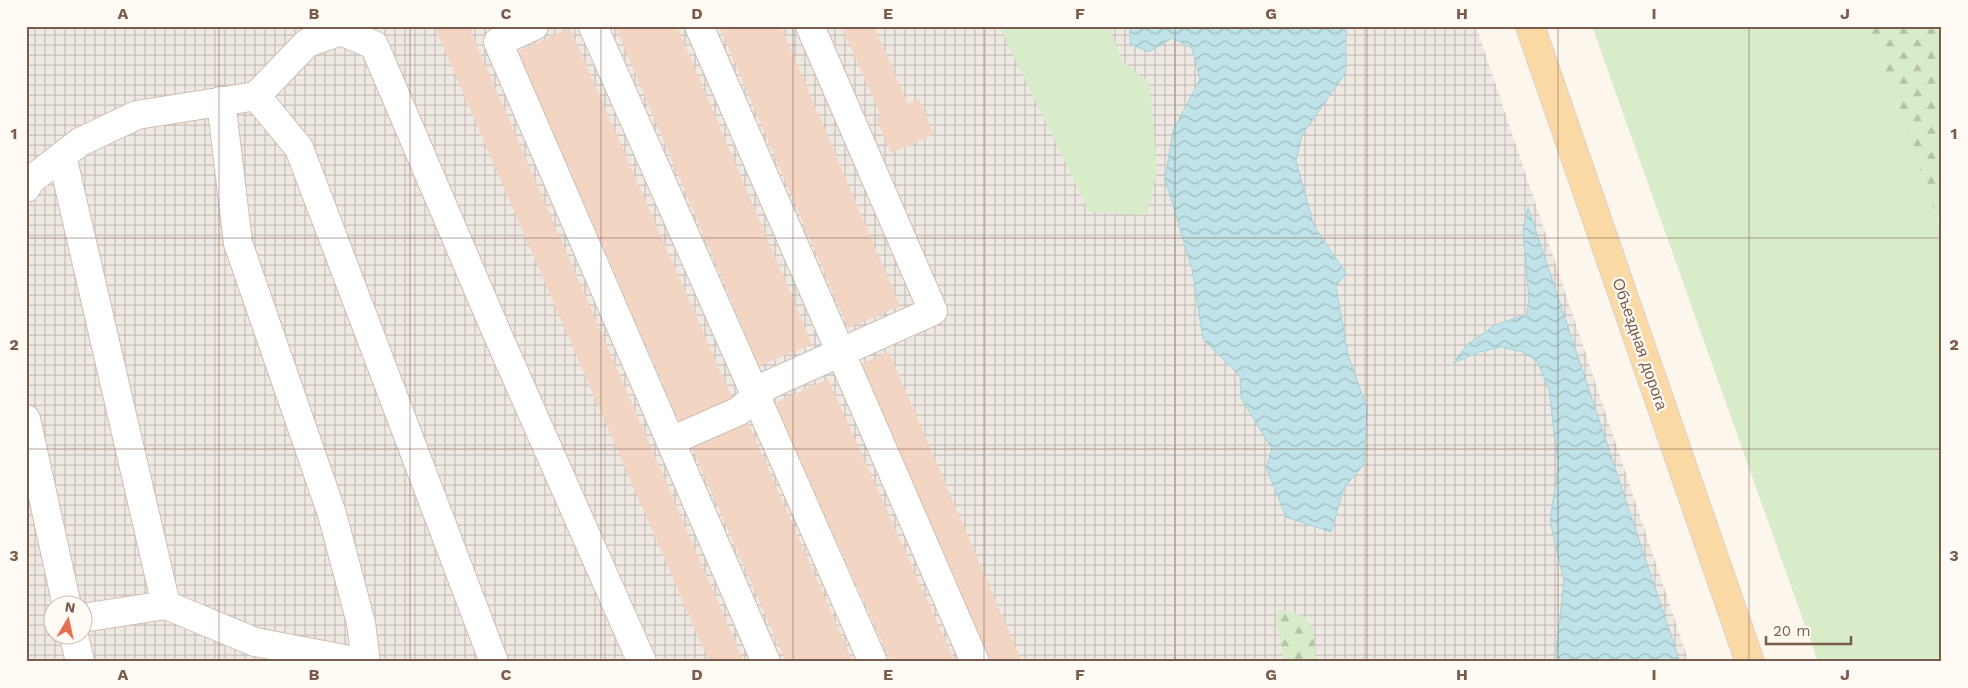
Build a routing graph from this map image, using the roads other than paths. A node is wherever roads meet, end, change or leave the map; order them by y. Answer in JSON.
{"nodes":[{"id":1,"x":534,"y":26,"type":"edge"},
{"id":2,"x":593,"y":26,"type":"edge"},
{"id":3,"x":699,"y":26,"type":"edge"},
{"id":4,"x":810,"y":26,"type":"edge"},
{"id":5,"x":1530,"y":26,"type":"edge"},
{"id":6,"x":256,"y":96,"type":"junction"},
{"id":7,"x":221,"y":101,"type":"junction"},
{"id":8,"x":62,"y":156,"type":"junction"},
{"id":9,"x":26,"y":188,"type":"edge"},
{"id":10,"x":841,"y":353,"type":"junction"},
{"id":11,"x":756,"y":396,"type":"junction"},
{"id":12,"x":26,"y":419,"type":"edge"},
{"id":13,"x":671,"y":442,"type":"junction"},
{"id":14,"x":65,"y":596,"type":"edge"},
{"id":15,"x":166,"y":605,"type":"junction"},
{"id":16,"x":92,"y":616,"type":"edge"},
{"id":17,"x":76,"y":646,"type":"edge"},
{"id":18,"x":80,"y":662,"type":"edge"},
{"id":19,"x":360,"y":662,"type":"edge"},
{"id":20,"x":366,"y":662,"type":"edge"},
{"id":21,"x":494,"y":662,"type":"edge"},
{"id":22,"x":642,"y":662,"type":"edge"},
{"id":23,"x":766,"y":662,"type":"edge"},
{"id":24,"x":873,"y":662,"type":"edge"},
{"id":25,"x":975,"y":662,"type":"edge"},
{"id":26,"x":1750,"y":662,"type":"edge"}],
"edges":[{"from":1,"to":13,"type":"lane"},
{"from":2,"to":11,"type":"lane"},
{"from":3,"to":10,"type":"lane"},
{"from":4,"to":10,"type":"lane"},
{"from":5,"to":26,"type":"main road","name":"Объездная дорога"},
{"from":6,"to":7,"type":"lane"},
{"from":6,"to":21,"type":"lane"},
{"from":6,"to":22,"type":"lane"},
{"from":7,"to":8,"type":"lane"},
{"from":7,"to":20,"type":"lane"},
{"from":8,"to":9,"type":"lane"},
{"from":8,"to":15,"type":"lane"},
{"from":10,"to":11,"type":"lane"},
{"from":10,"to":25,"type":"lane"},
{"from":11,"to":13,"type":"lane"},
{"from":11,"to":24,"type":"lane"},
{"from":12,"to":14,"type":"lane"},
{"from":13,"to":23,"type":"lane"},
{"from":15,"to":16,"type":"lane"},
{"from":15,"to":19,"type":"lane"},
{"from":17,"to":18,"type":"lane"}]}
